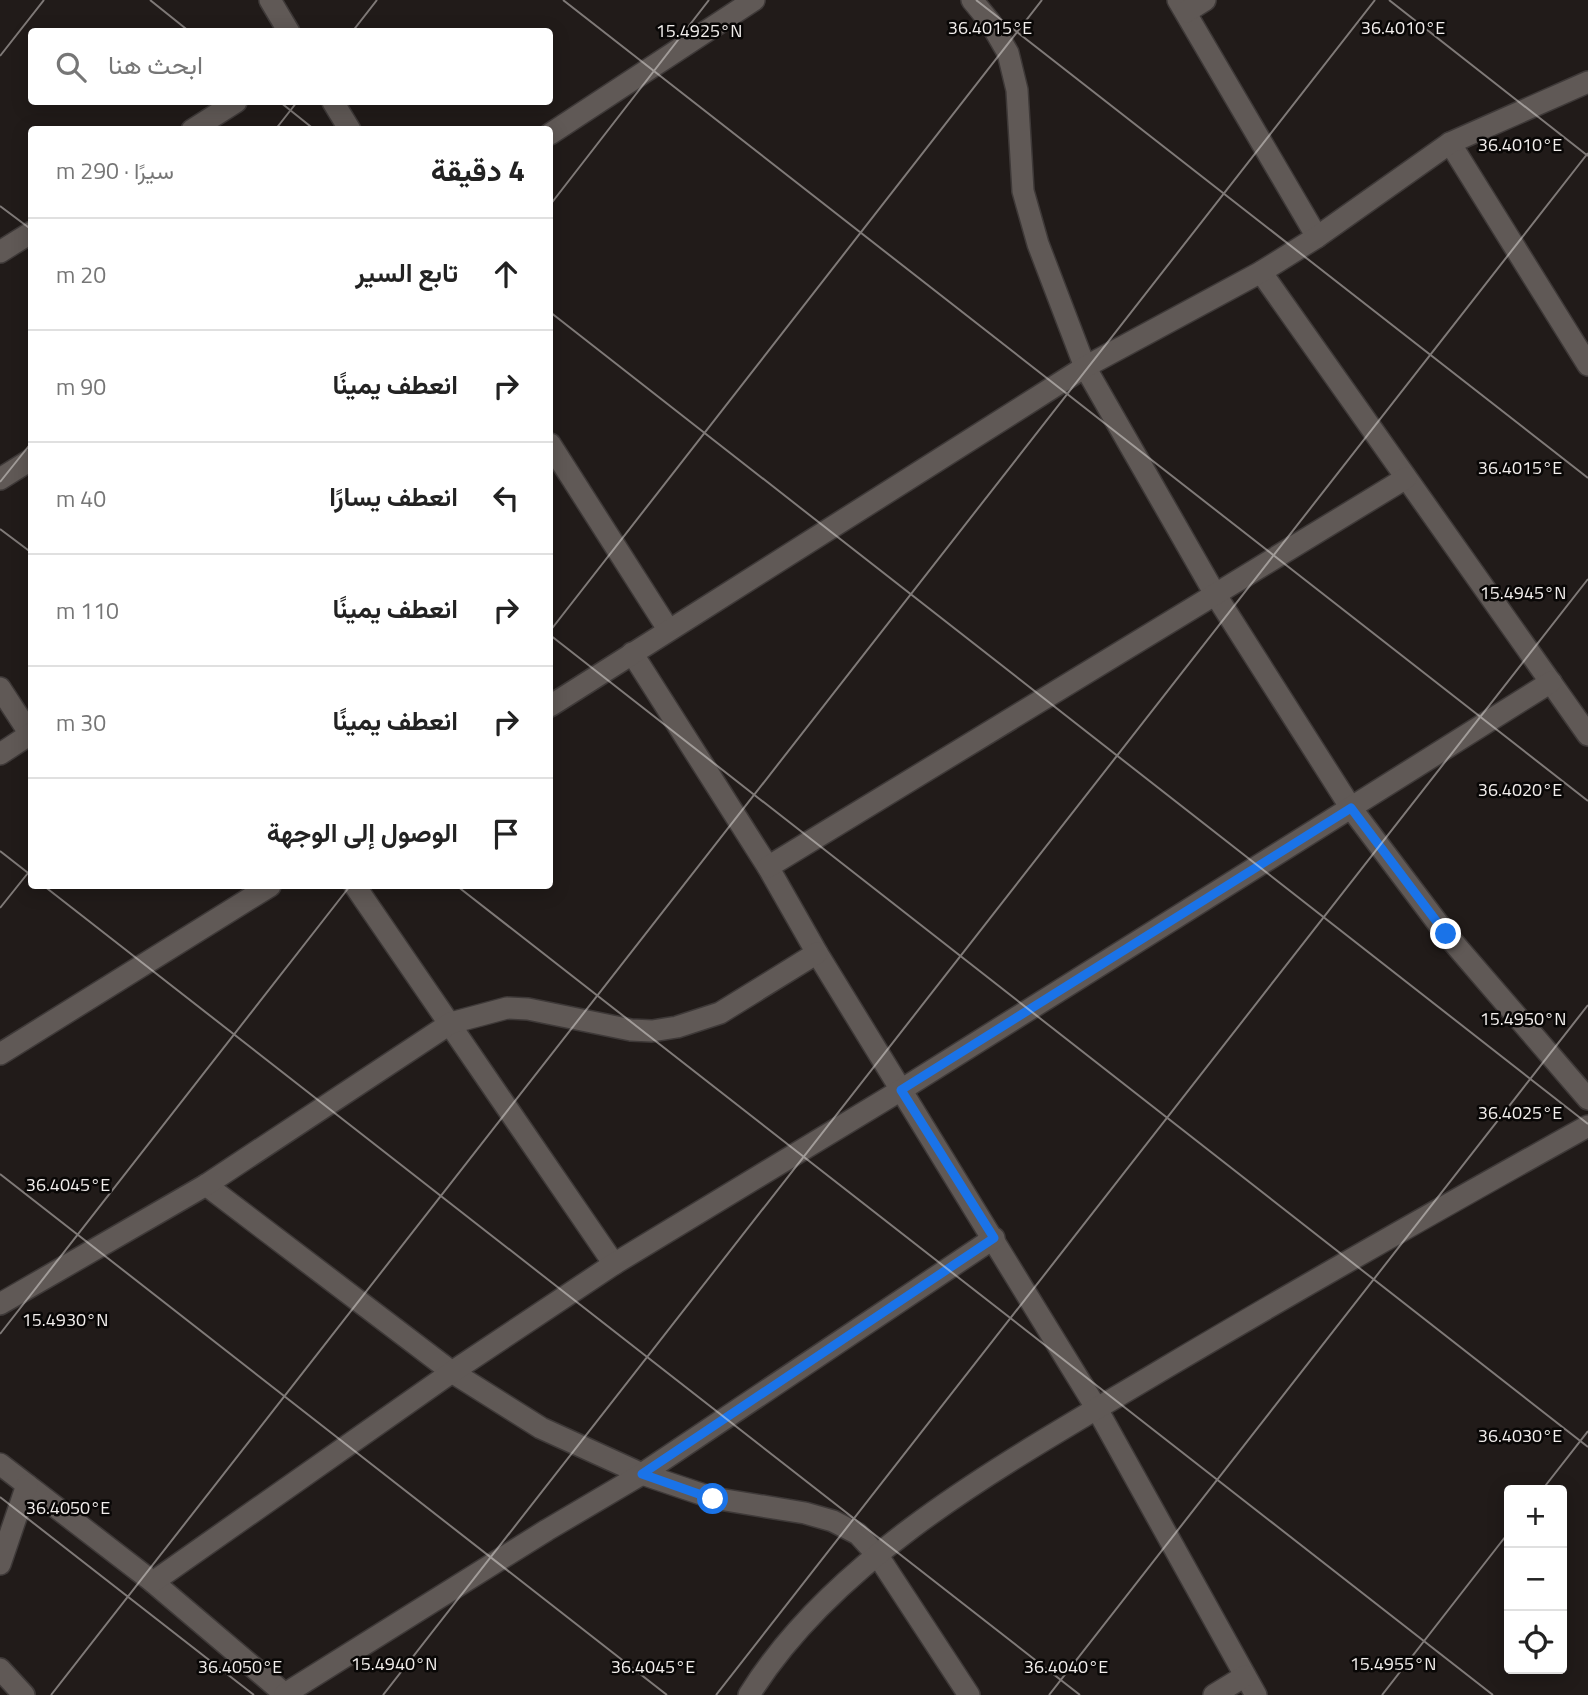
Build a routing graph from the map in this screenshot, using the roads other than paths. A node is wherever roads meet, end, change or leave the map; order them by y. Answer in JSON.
{"nodes":[{"id":1,"x":270,"y":0,"type":"edge"},
{"id":2,"x":754,"y":0,"type":"edge"},
{"id":3,"x":972,"y":0,"type":"edge"},
{"id":4,"x":1205,"y":0,"type":"edge"},
{"id":5,"x":1182,"y":6,"type":"edge"},
{"id":6,"x":287,"y":28,"type":"edge"},
{"id":7,"x":1588,"y":82,"type":"edge"},
{"id":8,"x":231,"y":105,"type":"edge"},
{"id":9,"x":334,"y":105,"type":"edge"},
{"id":10,"x":198,"y":126,"type":"edge"},
{"id":11,"x":347,"y":126,"type":"edge"},
{"id":12,"x":553,"y":132,"type":"edge"},
{"id":13,"x":1450,"y":143,"type":"junction"},
{"id":14,"x":28,"y":234,"type":"edge"},
{"id":15,"x":1317,"y":237,"type":"junction"},
{"id":16,"x":0,"y":252,"type":"edge"},
{"id":17,"x":1261,"y":272,"type":"junction"},
{"id":18,"x":1588,"y":365,"type":"edge"},
{"id":19,"x":1086,"y":367,"type":"junction"},
{"id":20,"x":553,"y":449,"type":"edge"},
{"id":21,"x":28,"y":462,"type":"edge"},
{"id":22,"x":1406,"y":478,"type":"junction"},
{"id":23,"x":0,"y":479,"type":"edge"},
{"id":24,"x":1215,"y":594,"type":"junction"},
{"id":25,"x":668,"y":629,"type":"junction"},
{"id":26,"x":632,"y":653,"type":"junction"},
{"id":27,"x":1551,"y":682,"type":"junction"},
{"id":28,"x":0,"y":688,"type":"edge"},
{"id":29,"x":553,"y":704,"type":"edge"},
{"id":30,"x":28,"y":730,"type":"edge"},
{"id":31,"x":1587,"y":732,"type":"edge"},
{"id":32,"x":28,"y":736,"type":"edge"},
{"id":33,"x":0,"y":754,"type":"edge"},
{"id":34,"x":1351,"y":808,"type":"junction"},
{"id":35,"x":768,"y":867,"type":"junction"},
{"id":36,"x":265,"y":889,"type":"edge"},
{"id":37,"x":357,"y":889,"type":"edge"},
{"id":38,"x":817,"y":953,"type":"junction"},
{"id":39,"x":452,"y":1023,"type":"junction"},
{"id":40,"x":0,"y":1054,"type":"edge"},
{"id":41,"x":901,"y":1090,"type":"junction"},
{"id":42,"x":1588,"y":1099,"type":"edge"},
{"id":43,"x":1588,"y":1126,"type":"edge"},
{"id":44,"x":206,"y":1185,"type":"junction"},
{"id":45,"x":994,"y":1238,"type":"junction"},
{"id":46,"x":614,"y":1264,"type":"junction"},
{"id":47,"x":0,"y":1304,"type":"edge"},
{"id":48,"x":452,"y":1372,"type":"junction"},
{"id":49,"x":1097,"y":1409,"type":"junction"},
{"id":50,"x":0,"y":1464,"type":"edge"},
{"id":51,"x":642,"y":1474,"type":"junction"},
{"id":52,"x":27,"y":1485,"type":"junction"},
{"id":53,"x":878,"y":1556,"type":"junction"},
{"id":54,"x":0,"y":1564,"type":"edge"},
{"id":55,"x":153,"y":1582,"type":"junction"},
{"id":56,"x":0,"y":1669,"type":"edge"},
{"id":57,"x":1245,"y":1676,"type":"junction"},
{"id":58,"x":286,"y":1694,"type":"edge"},
{"id":59,"x":24,"y":1695,"type":"edge"},
{"id":60,"x":749,"y":1695,"type":"edge"},
{"id":61,"x":969,"y":1695,"type":"edge"},
{"id":62,"x":1214,"y":1695,"type":"edge"},
{"id":63,"x":1256,"y":1695,"type":"edge"}],
"edges":[{"from":1,"to":6,"type":"street"},
{"from":2,"to":12,"type":"street"},
{"from":3,"to":19,"type":"street"},
{"from":4,"to":5,"type":"street"},
{"from":5,"to":15,"type":"street"},
{"from":7,"to":13,"type":"street"},
{"from":8,"to":10,"type":"street"},
{"from":9,"to":11,"type":"street"},
{"from":13,"to":15,"type":"street"},
{"from":13,"to":18,"type":"street"},
{"from":14,"to":16,"type":"street"},
{"from":15,"to":17,"type":"street"},
{"from":17,"to":19,"type":"street"},
{"from":17,"to":22,"type":"street"},
{"from":19,"to":24,"type":"street"},
{"from":19,"to":25,"type":"street"},
{"from":20,"to":25,"type":"street"},
{"from":21,"to":23,"type":"street"},
{"from":22,"to":24,"type":"street"},
{"from":22,"to":27,"type":"street"},
{"from":24,"to":34,"type":"street"},
{"from":24,"to":35,"type":"street"},
{"from":25,"to":26,"type":"street"},
{"from":26,"to":29,"type":"street"},
{"from":26,"to":35,"type":"street"},
{"from":27,"to":31,"type":"street"},
{"from":27,"to":34,"type":"street"},
{"from":28,"to":30,"type":"street"},
{"from":32,"to":33,"type":"street"},
{"from":34,"to":41,"type":"street"},
{"from":34,"to":42,"type":"street"},
{"from":35,"to":38,"type":"street"},
{"from":36,"to":40,"type":"street"},
{"from":37,"to":39,"type":"street"},
{"from":38,"to":39,"type":"street"},
{"from":38,"to":41,"type":"street"},
{"from":39,"to":44,"type":"street"},
{"from":39,"to":46,"type":"street"},
{"from":41,"to":45,"type":"street"},
{"from":41,"to":46,"type":"street"},
{"from":43,"to":49,"type":"street"},
{"from":44,"to":47,"type":"street"},
{"from":44,"to":48,"type":"street"},
{"from":45,"to":49,"type":"street"},
{"from":45,"to":51,"type":"street"},
{"from":46,"to":48,"type":"street"},
{"from":48,"to":51,"type":"street"},
{"from":48,"to":55,"type":"street"},
{"from":49,"to":53,"type":"street"},
{"from":49,"to":57,"type":"street"},
{"from":50,"to":52,"type":"street"},
{"from":51,"to":53,"type":"street"},
{"from":51,"to":58,"type":"street"},
{"from":52,"to":54,"type":"street"},
{"from":52,"to":55,"type":"street"},
{"from":53,"to":60,"type":"street"},
{"from":53,"to":61,"type":"street"},
{"from":55,"to":58,"type":"street"},
{"from":56,"to":59,"type":"street"},
{"from":57,"to":62,"type":"street"},
{"from":57,"to":63,"type":"street"}]}
